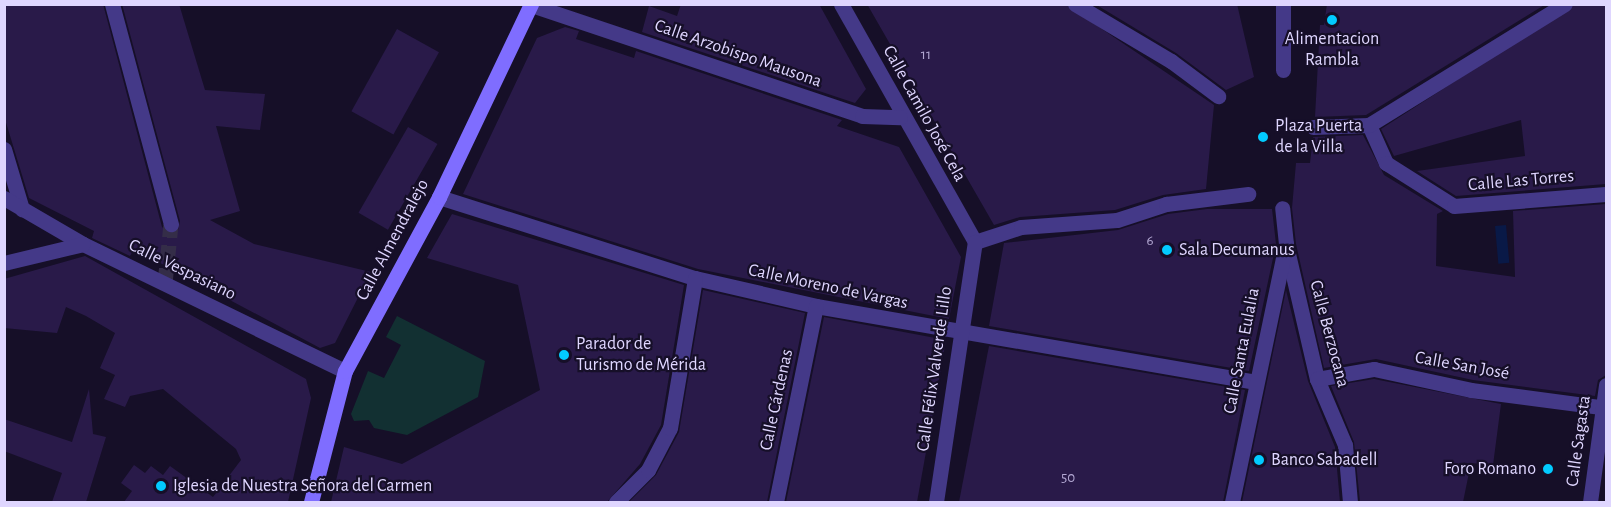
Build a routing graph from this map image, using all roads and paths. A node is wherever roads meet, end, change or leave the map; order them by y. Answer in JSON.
{"nodes":[{"id":1,"x":112,"y":4,"type":"edge"},
{"id":2,"x":841,"y":4,"type":"edge"},
{"id":3,"x":1075,"y":4,"type":"edge"},
{"id":4,"x":1283,"y":4,"type":"edge"},
{"id":5,"x":1565,"y":4,"type":"edge"},
{"id":6,"x":531,"y":5,"type":"edge"},
{"id":7,"x":1283,"y":70,"type":"dead end"},
{"id":8,"x":1218,"y":96,"type":"dead end"},
{"id":9,"x":900,"y":117,"type":"junction"},
{"id":10,"x":1369,"y":125,"type":"junction"},
{"id":11,"x":1313,"y":127,"type":"dead end"},
{"id":12,"x":4,"y":149,"type":"edge"},
{"id":13,"x":1248,"y":194,"type":"dead end"},
{"id":14,"x":1606,"y":194,"type":"edge"},
{"id":15,"x":439,"y":197,"type":"junction"},
{"id":16,"x":4,"y":198,"type":"edge"},
{"id":17,"x":1282,"y":208,"type":"dead end"},
{"id":18,"x":22,"y":209,"type":"junction"},
{"id":19,"x":171,"y":224,"type":"tunnel mouth"},
{"id":20,"x":975,"y":242,"type":"junction"},
{"id":21,"x":83,"y":244,"type":"junction"},
{"id":22,"x":1286,"y":244,"type":"junction"},
{"id":23,"x":4,"y":263,"type":"edge"},
{"id":24,"x":695,"y":278,"type":"junction"},
{"id":25,"x":816,"y":306,"type":"junction"},
{"id":26,"x":959,"y":333,"type":"junction"},
{"id":27,"x":345,"y":371,"type":"junction"},
{"id":28,"x":1317,"y":379,"type":"junction"},
{"id":29,"x":1254,"y":382,"type":"junction"},
{"id":30,"x":1606,"y":385,"type":"edge"},
{"id":31,"x":1601,"y":406,"type":"junction"},
{"id":32,"x":312,"y":502,"type":"edge"},
{"id":33,"x":616,"y":502,"type":"edge"},
{"id":34,"x":776,"y":502,"type":"edge"},
{"id":35,"x":936,"y":502,"type":"edge"},
{"id":36,"x":1232,"y":502,"type":"edge"},
{"id":37,"x":1350,"y":502,"type":"edge"},
{"id":38,"x":1590,"y":502,"type":"edge"}],
"edges":[{"from":1,"to":19,"type":"street"},
{"from":2,"to":9,"type":"street","name":"Calle Camilo José Cela"},
{"from":3,"to":8,"type":"street"},
{"from":4,"to":7,"type":"street"},
{"from":5,"to":10,"type":"street"},
{"from":6,"to":9,"type":"street","name":"Calle Arzobispo Mausona"},
{"from":6,"to":15,"type":"main road","name":"Calle Almendralejo"},
{"from":9,"to":20,"type":"street","name":"Calle Camilo José Cela"},
{"from":10,"to":11,"type":"street"},
{"from":10,"to":14,"type":"street","name":"Calle Las Torres"},
{"from":12,"to":18,"type":"street"},
{"from":13,"to":20,"type":"street"},
{"from":15,"to":24,"type":"street","name":"Calle Moreno de Vargas"},
{"from":15,"to":27,"type":"main road","name":"Calle Almendralejo"},
{"from":16,"to":18,"type":"street","name":"Calle Vespasiano"},
{"from":17,"to":22,"type":"street","name":"Calle Santa Eulalia"},
{"from":18,"to":21,"type":"street","name":"Calle Vespasiano"},
{"from":20,"to":26,"type":"street","name":"Calle Félix Valverde Lillo"},
{"from":21,"to":23,"type":"street"},
{"from":21,"to":27,"type":"street","name":"Calle Vespasiano"},
{"from":22,"to":28,"type":"street","name":"Calle Berzocana"},
{"from":22,"to":29,"type":"street","name":"Calle Santa Eulalia"},
{"from":24,"to":25,"type":"street","name":"Calle Moreno de Vargas"},
{"from":24,"to":33,"type":"street"},
{"from":25,"to":26,"type":"street","name":"Calle Moreno de Vargas"},
{"from":25,"to":34,"type":"street","name":"Calle Cárdenas"},
{"from":26,"to":29,"type":"street","name":"Calle Moreno de Vargas"},
{"from":26,"to":35,"type":"street","name":"Calle Félix Valverde Lillo"},
{"from":27,"to":32,"type":"main road","name":"Calle Almendralejo"},
{"from":28,"to":31,"type":"street","name":"Calle San José"},
{"from":28,"to":37,"type":"street","name":"Calle Berzocana"},
{"from":29,"to":36,"type":"street","name":"Calle Santa Eulalia"},
{"from":30,"to":31,"type":"street","name":"Calle Sagasta"},
{"from":31,"to":38,"type":"street","name":"Calle Sagasta"}]}
